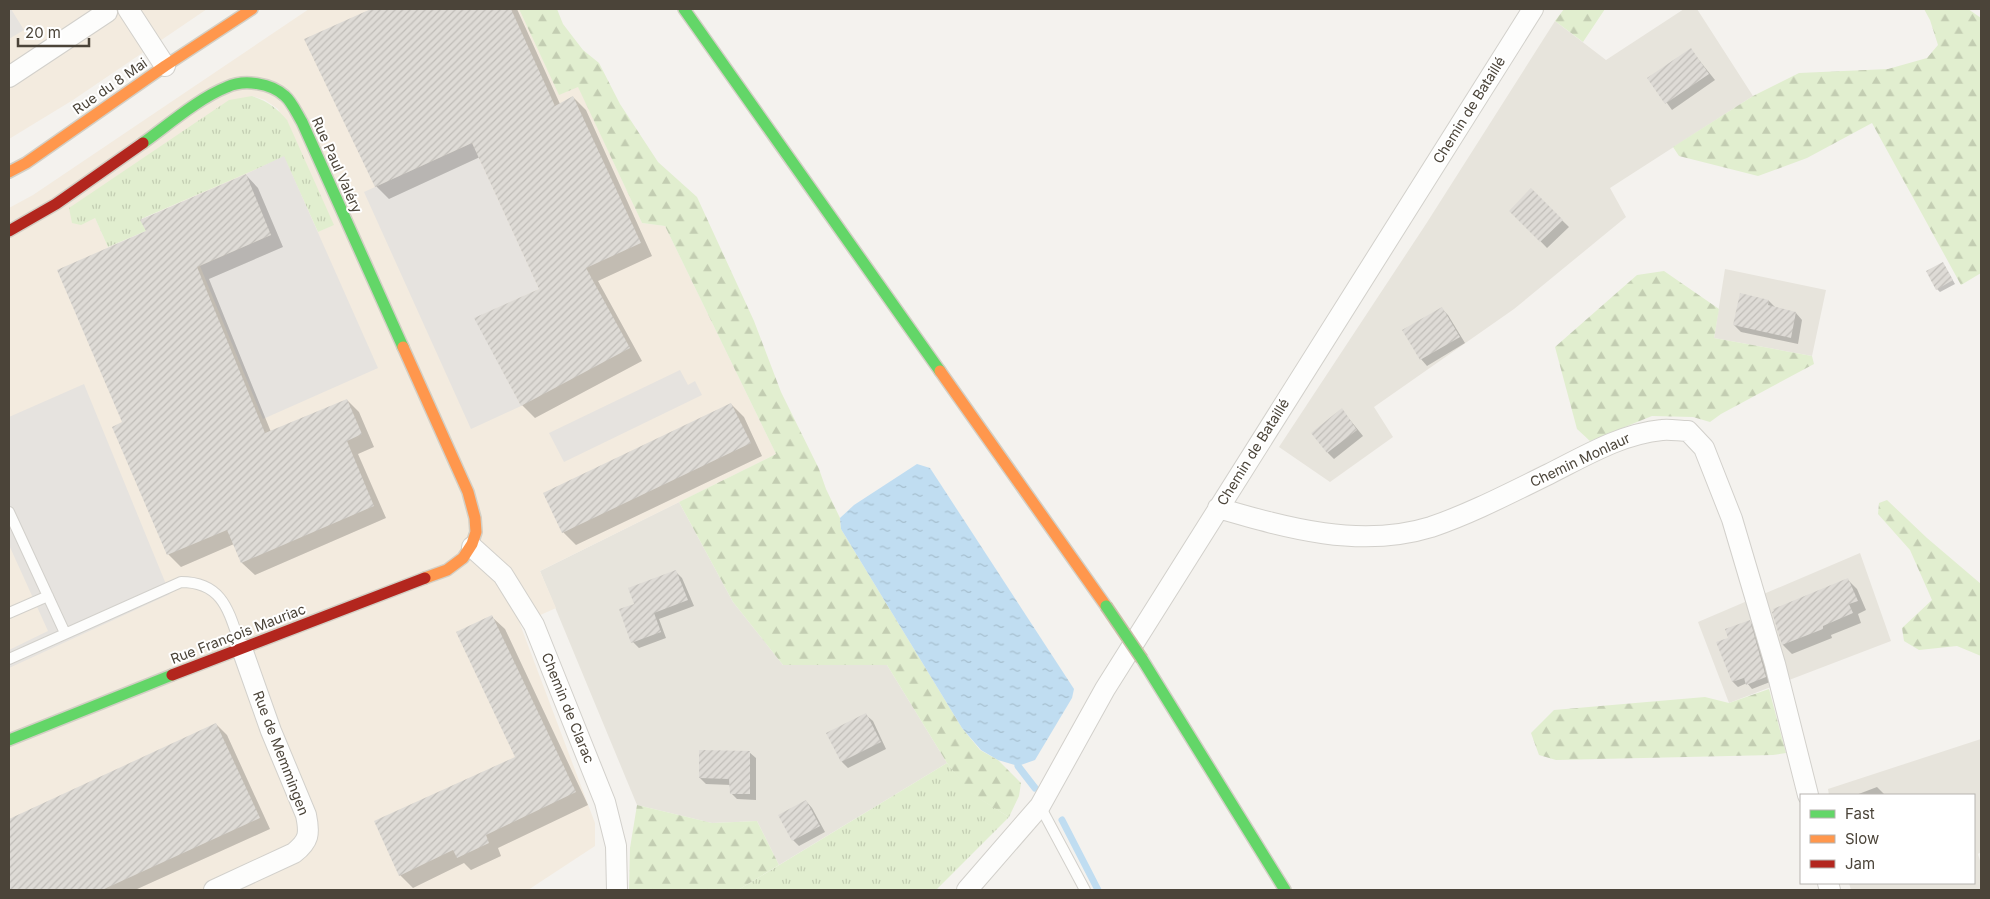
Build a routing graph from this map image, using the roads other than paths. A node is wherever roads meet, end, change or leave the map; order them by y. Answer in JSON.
{"nodes":[{"id":1,"x":87,"y":9,"type":"edge"},
{"id":2,"x":128,"y":9,"type":"edge"},
{"id":3,"x":252,"y":9,"type":"edge"},
{"id":4,"x":684,"y":9,"type":"edge"},
{"id":5,"x":1533,"y":9,"type":"edge"},
{"id":6,"x":112,"y":10,"type":"edge"},
{"id":7,"x":165,"y":66,"type":"junction"},
{"id":8,"x":9,"y":76,"type":"edge"},
{"id":9,"x":9,"y":172,"type":"edge"},
{"id":10,"x":9,"y":231,"type":"edge"},
{"id":11,"x":1218,"y":508,"type":"junction"},
{"id":12,"x":10,"y":518,"type":"edge"},
{"id":13,"x":472,"y":547,"type":"junction"},
{"id":14,"x":48,"y":596,"type":"junction"},
{"id":15,"x":9,"y":613,"type":"edge"},
{"id":16,"x":65,"y":633,"type":"junction"},
{"id":17,"x":242,"y":649,"type":"junction"},
{"id":18,"x":9,"y":658,"type":"edge"},
{"id":19,"x":9,"y":740,"type":"edge"},
{"id":20,"x":1808,"y":794,"type":"edge"},
{"id":21,"x":1040,"y":806,"type":"junction"},
{"id":22,"x":214,"y":890,"type":"edge"},
{"id":23,"x":617,"y":890,"type":"edge"},
{"id":24,"x":967,"y":890,"type":"edge"},
{"id":25,"x":1085,"y":890,"type":"edge"},
{"id":26,"x":1285,"y":890,"type":"edge"}],
"edges":[{"from":1,"to":6,"type":"street"},
{"from":2,"to":7,"type":"street"},
{"from":3,"to":7,"type":"main road","name":"Rue du 8 Mai"},
{"from":4,"to":26,"type":"main road","bridge":true},
{"from":5,"to":11,"type":"street","name":"Chemin de Bataillé"},
{"from":6,"to":8,"type":"street"},
{"from":7,"to":9,"type":"main road","name":"Rue du 8 Mai"},
{"from":10,"to":13,"type":"main road","name":"Rue Paul Valéry"},
{"from":11,"to":20,"type":"street","name":"Chemin Monlaur"},
{"from":11,"to":21,"type":"street","name":"Chemin de Bataillé"},
{"from":12,"to":14,"type":"lane"},
{"from":13,"to":17,"type":"main road","name":"Rue François Mauriac"},
{"from":13,"to":23,"type":"street","name":"Chemin de Clarac"},
{"from":14,"to":15,"type":"lane"},
{"from":14,"to":16,"type":"lane"},
{"from":16,"to":17,"type":"lane"},
{"from":16,"to":18,"type":"lane"},
{"from":17,"to":19,"type":"main road","name":"Rue François Mauriac"},
{"from":17,"to":22,"type":"street","name":"Rue de Memmingen"},
{"from":21,"to":24,"type":"street","name":"Chemin de Bataillé"},
{"from":21,"to":25,"type":"lane"}]}
